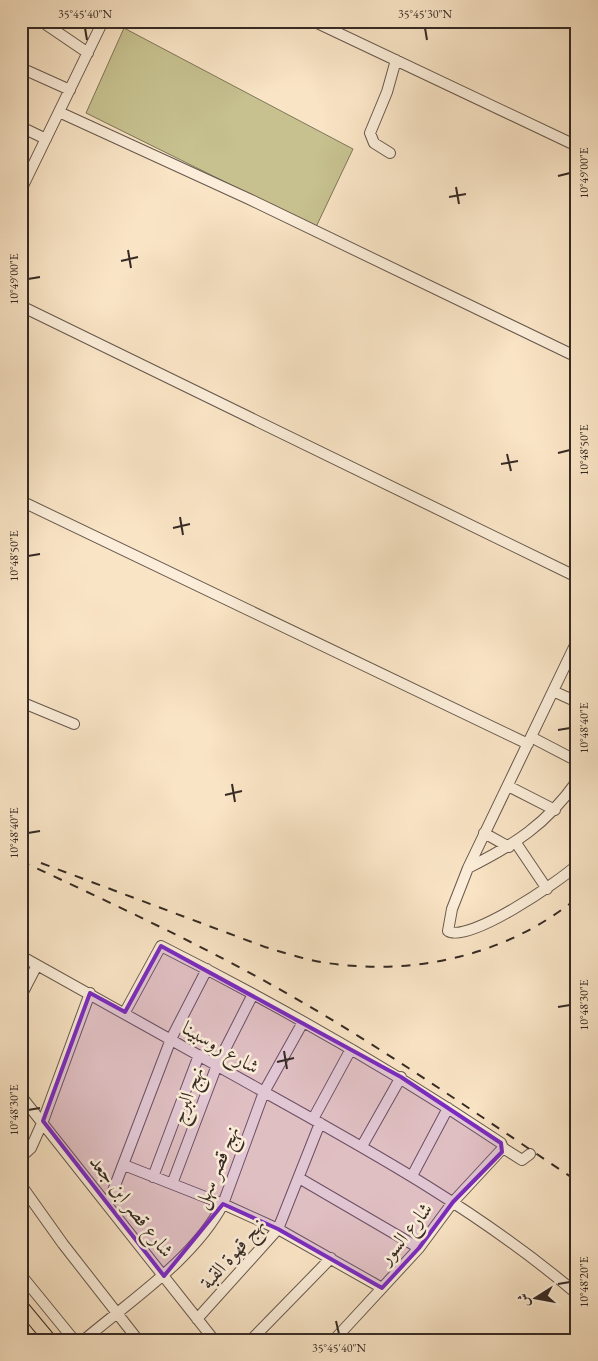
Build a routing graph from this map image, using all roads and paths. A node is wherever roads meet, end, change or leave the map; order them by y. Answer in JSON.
{"nodes":[{"id":1,"x":41,"y":21,"type":"edge"},
{"id":2,"x":103,"y":21,"type":"edge"},
{"id":3,"x":314,"y":21,"type":"edge"},
{"id":4,"x":88,"y":54,"type":"junction"},
{"id":5,"x":396,"y":60,"type":"junction"},
{"id":6,"x":21,"y":68,"type":"edge"},
{"id":7,"x":70,"y":90,"type":"junction"},
{"id":8,"x":59,"y":112,"type":"junction"},
{"id":9,"x":21,"y":127,"type":"edge"},
{"id":10,"x":46,"y":139,"type":"junction"},
{"id":11,"x":577,"y":146,"type":"edge"},
{"id":12,"x":390,"y":152,"type":"dead end"},
{"id":13,"x":21,"y":190,"type":"edge"},
{"id":14,"x":21,"y":306,"type":"edge"},
{"id":15,"x":577,"y":357,"type":"edge"},
{"id":16,"x":21,"y":501,"type":"edge"},
{"id":17,"x":577,"y":577,"type":"edge"},
{"id":18,"x":577,"y":641,"type":"edge"},
{"id":19,"x":553,"y":691,"type":"junction"},
{"id":20,"x":21,"y":702,"type":"edge"},
{"id":21,"x":577,"y":702,"type":"edge"},
{"id":22,"x":74,"y":724,"type":"dead end"},
{"id":23,"x":529,"y":740,"type":"junction"},
{"id":24,"x":577,"y":760,"type":"edge"},
{"id":25,"x":577,"y":781,"type":"edge"},
{"id":26,"x":508,"y":786,"type":"junction"},
{"id":27,"x":555,"y":810,"type":"junction"},
{"id":28,"x":484,"y":833,"type":"junction"},
{"id":29,"x":512,"y":845,"type":"junction"},
{"id":30,"x":577,"y":865,"type":"edge"},
{"id":31,"x":468,"y":868,"type":"junction"},
{"id":32,"x":547,"y":890,"type":"junction"},
{"id":33,"x":21,"y":956,"type":"edge"},
{"id":34,"x":37,"y":965,"type":"junction"},
{"id":35,"x":207,"y":969,"type":"junction"},
{"id":36,"x":90,"y":993,"type":"junction"},
{"id":37,"x":253,"y":994,"type":"junction"},
{"id":38,"x":21,"y":996,"type":"edge"},
{"id":39,"x":124,"y":1012,"type":"junction"},
{"id":40,"x":303,"y":1022,"type":"junction"},
{"id":41,"x":172,"y":1039,"type":"junction"},
{"id":42,"x":351,"y":1049,"type":"junction"},
{"id":43,"x":199,"y":1055,"type":"junction"},
{"id":44,"x":217,"y":1065,"type":"junction"},
{"id":45,"x":401,"y":1077,"type":"junction"},
{"id":46,"x":264,"y":1092,"type":"junction"},
{"id":47,"x":21,"y":1096,"type":"edge"},
{"id":48,"x":448,"y":1108,"type":"junction"},
{"id":49,"x":43,"y":1121,"type":"junction"},
{"id":50,"x":317,"y":1121,"type":"junction"},
{"id":51,"x":362,"y":1146,"type":"junction"},
{"id":52,"x":503,"y":1148,"type":"junction"},
{"id":53,"x":530,"y":1154,"type":"dead end"},
{"id":54,"x":21,"y":1157,"type":"edge"},
{"id":55,"x":124,"y":1165,"type":"junction"},
{"id":56,"x":152,"y":1176,"type":"junction"},
{"id":57,"x":412,"y":1176,"type":"junction"},
{"id":58,"x":299,"y":1178,"type":"junction"},
{"id":59,"x":172,"y":1184,"type":"junction"},
{"id":60,"x":21,"y":1185,"type":"edge"},
{"id":61,"x":453,"y":1202,"type":"junction"},
{"id":62,"x":108,"y":1204,"type":"junction"},
{"id":63,"x":224,"y":1204,"type":"junction"},
{"id":64,"x":278,"y":1229,"type":"junction"},
{"id":65,"x":419,"y":1248,"type":"junction"},
{"id":66,"x":331,"y":1258,"type":"junction"},
{"id":67,"x":21,"y":1276,"type":"edge"},
{"id":68,"x":164,"y":1276,"type":"junction"},
{"id":69,"x":382,"y":1288,"type":"junction"},
{"id":70,"x":577,"y":1294,"type":"edge"},
{"id":71,"x":21,"y":1305,"type":"edge"},
{"id":72,"x":117,"y":1312,"type":"junction"},
{"id":73,"x":197,"y":1319,"type":"junction"},
{"id":74,"x":21,"y":1325,"type":"edge"},
{"id":75,"x":33,"y":1340,"type":"edge"},
{"id":76,"x":50,"y":1340,"type":"edge"},
{"id":77,"x":74,"y":1340,"type":"edge"},
{"id":78,"x":84,"y":1340,"type":"edge"},
{"id":79,"x":138,"y":1340,"type":"edge"},
{"id":80,"x":214,"y":1340,"type":"edge"},
{"id":81,"x":251,"y":1340,"type":"edge"},
{"id":82,"x":334,"y":1340,"type":"edge"}],
"edges":[{"from":1,"to":4,"type":"street"},
{"from":2,"to":4,"type":"street"},
{"from":3,"to":5,"type":"street"},
{"from":4,"to":7,"type":"street"},
{"from":5,"to":11,"type":"street"},
{"from":5,"to":12,"type":"street"},
{"from":6,"to":7,"type":"street"},
{"from":7,"to":8,"type":"street"},
{"from":8,"to":10,"type":"street"},
{"from":8,"to":15,"type":"street"},
{"from":9,"to":10,"type":"street"},
{"from":10,"to":13,"type":"street"},
{"from":14,"to":17,"type":"street"},
{"from":16,"to":23,"type":"street"},
{"from":18,"to":19,"type":"street"},
{"from":19,"to":21,"type":"street"},
{"from":19,"to":23,"type":"street"},
{"from":20,"to":22,"type":"street"},
{"from":23,"to":24,"type":"street"},
{"from":23,"to":26,"type":"street"},
{"from":25,"to":27,"type":"street"},
{"from":26,"to":27,"type":"street"},
{"from":26,"to":28,"type":"street"},
{"from":27,"to":29,"type":"street"},
{"from":28,"to":29,"type":"street"},
{"from":28,"to":31,"type":"street"},
{"from":29,"to":31,"type":"street"},
{"from":29,"to":32,"type":"street"},
{"from":30,"to":32,"type":"street"},
{"from":31,"to":32,"type":"street"},
{"from":33,"to":34,"type":"street","name":"شارع روسبينا"},
{"from":34,"to":36,"type":"street","name":"شارع روسبينا"},
{"from":34,"to":38,"type":"street"},
{"from":35,"to":37,"type":"street"},
{"from":35,"to":39,"type":"street"},
{"from":35,"to":41,"type":"street"},
{"from":36,"to":39,"type":"street","name":"شارع روسبينا"},
{"from":36,"to":49,"type":"street"},
{"from":37,"to":40,"type":"street"},
{"from":37,"to":44,"type":"street","name":"نهج البرج"},
{"from":39,"to":41,"type":"street","name":"شارع روسبينا"},
{"from":40,"to":42,"type":"street"},
{"from":40,"to":46,"type":"street","name":"نهج قصر سهل"},
{"from":41,"to":43,"type":"street","name":"شارع روسبينا"},
{"from":41,"to":55,"type":"street"},
{"from":42,"to":45,"type":"street"},
{"from":42,"to":50,"type":"street","name":"نهج قهوة القبة"},
{"from":43,"to":44,"type":"street","name":"شارع روسبينا"},
{"from":43,"to":56,"type":"street"},
{"from":44,"to":46,"type":"street","name":"شارع روسبينا"},
{"from":44,"to":59,"type":"street","name":"نهج البرج"},
{"from":45,"to":48,"type":"street"},
{"from":45,"to":51,"type":"street"},
{"from":46,"to":50,"type":"street","name":"شارع روسبينا"},
{"from":46,"to":63,"type":"street","name":"نهج قصر سهل"},
{"from":47,"to":49,"type":"street","name":"شارع قصر ابن جعد"},
{"from":48,"to":52,"type":"street"},
{"from":48,"to":57,"type":"street"},
{"from":49,"to":54,"type":"street"},
{"from":49,"to":62,"type":"street","name":"شارع قصر ابن جعد"},
{"from":50,"to":51,"type":"street","name":"شارع روسبينا"},
{"from":50,"to":58,"type":"street","name":"نهج قهوة القبة"},
{"from":51,"to":57,"type":"street","name":"شارع روسبينا"},
{"from":52,"to":53,"type":"street"},
{"from":52,"to":61,"type":"street","name":"شارع السور"},
{"from":55,"to":56,"type":"street"},
{"from":55,"to":62,"type":"street"},
{"from":56,"to":59,"type":"street"},
{"from":57,"to":61,"type":"street","name":"شارع روسبينا"},
{"from":58,"to":64,"type":"street","name":"نهج قهوة القبة"},
{"from":58,"to":65,"type":"street"},
{"from":59,"to":63,"type":"street"},
{"from":60,"to":72,"type":"street"},
{"from":61,"to":65,"type":"street","name":"شارع السور"},
{"from":61,"to":70,"type":"street","name":"شارع روسبينا"},
{"from":62,"to":68,"type":"street","name":"شارع قصر ابن جعد"},
{"from":63,"to":64,"type":"street"},
{"from":63,"to":68,"type":"street","name":"نهج قصر سهل"},
{"from":64,"to":66,"type":"street"},
{"from":64,"to":73,"type":"street","name":"نهج قهوة القبة"},
{"from":65,"to":69,"type":"street","name":"شارع السور"},
{"from":66,"to":69,"type":"street"},
{"from":66,"to":81,"type":"street"},
{"from":67,"to":77,"type":"street"},
{"from":68,"to":72,"type":"street","name":"نهج قصر سهل"},
{"from":68,"to":73,"type":"street","name":"شارع قصر ابن جعد"},
{"from":69,"to":82,"type":"street","name":"شارع السور"},
{"from":71,"to":76,"type":"main road"},
{"from":72,"to":78,"type":"street","name":"نهج قصر سهل"},
{"from":72,"to":79,"type":"street"},
{"from":73,"to":80,"type":"street","name":"شارع قصر ابن جعد"},
{"from":74,"to":75,"type":"main road"}]}
